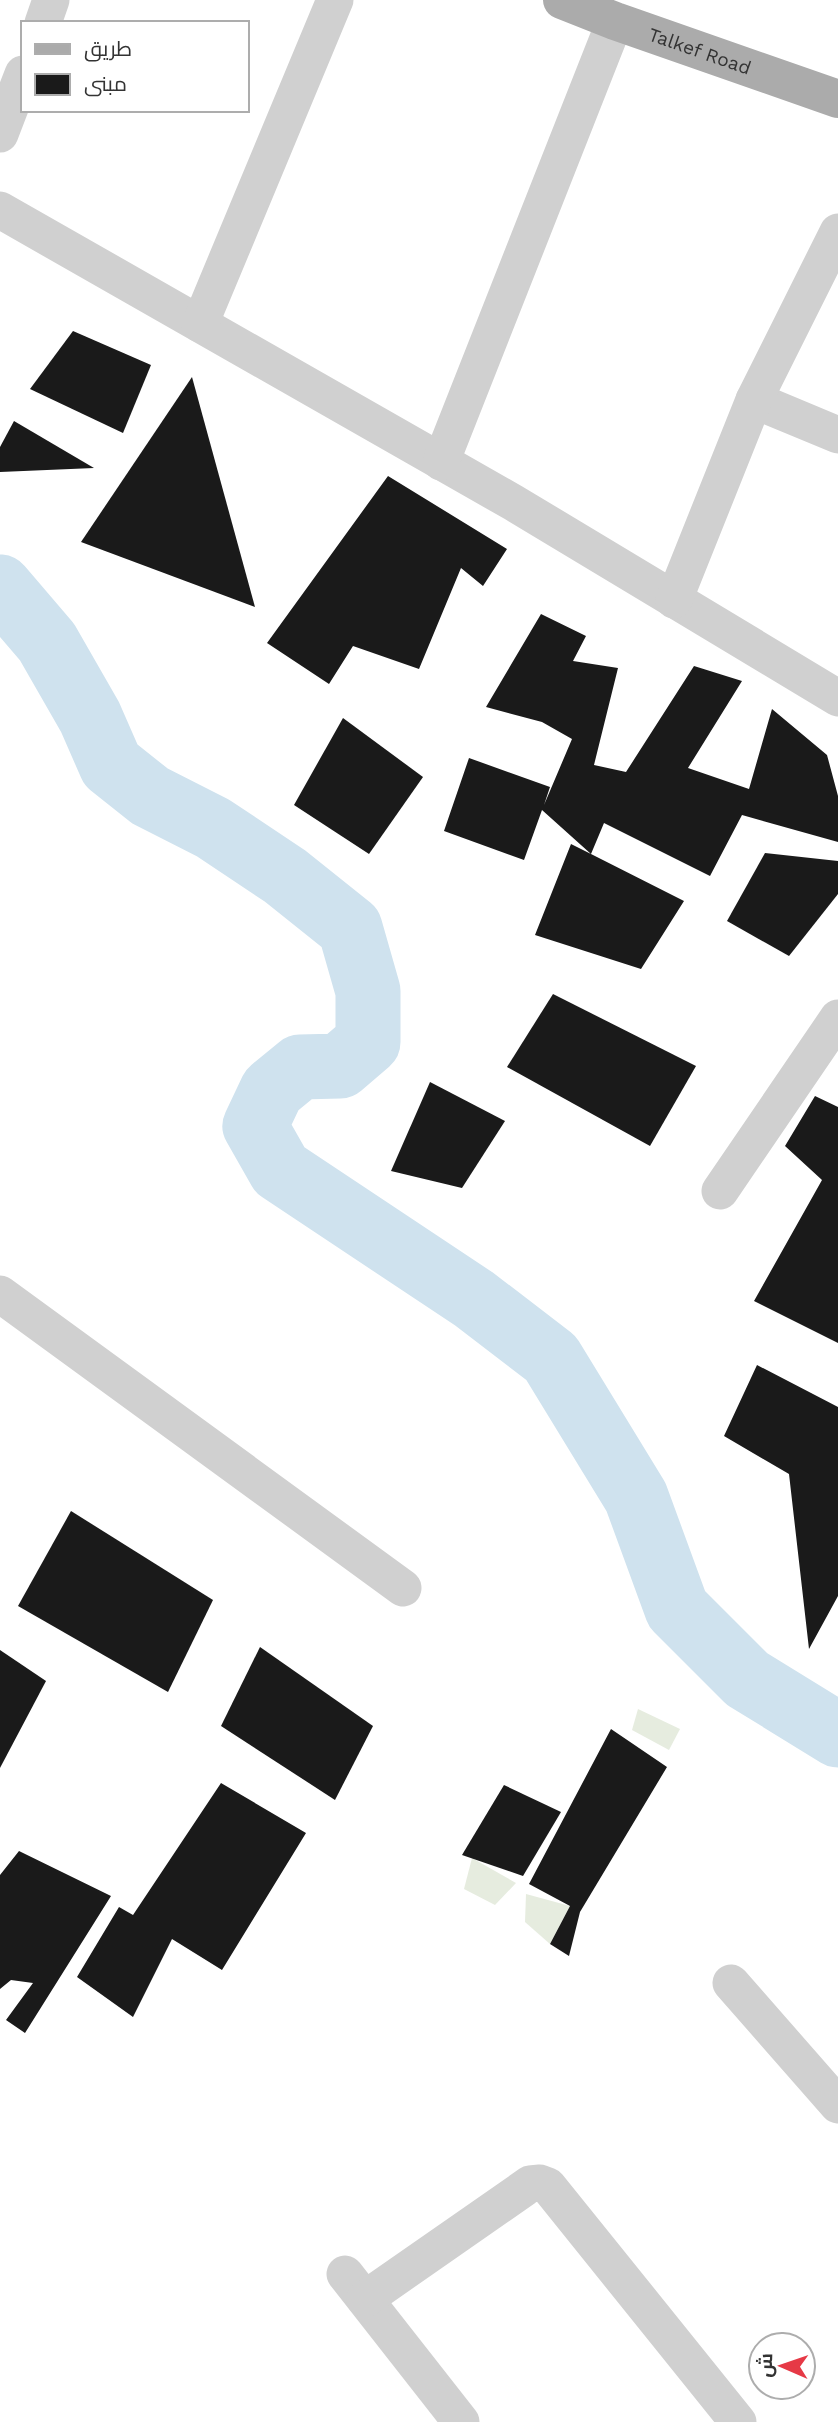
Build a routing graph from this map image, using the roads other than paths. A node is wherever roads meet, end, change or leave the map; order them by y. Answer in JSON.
{"nodes":[{"id":1,"x":51,"y":0,"type":"edge"},
{"id":2,"x":335,"y":0,"type":"edge"},
{"id":3,"x":562,"y":0,"type":"edge"},
{"id":4,"x":44,"y":21,"type":"edge"},
{"id":5,"x":615,"y":21,"type":"junction"},
{"id":6,"x":21,"y":79,"type":"edge"},
{"id":7,"x":838,"y":99,"type":"edge"},
{"id":8,"x":0,"y":134,"type":"edge"},
{"id":9,"x":0,"y":210,"type":"edge"},
{"id":10,"x":838,"y":232,"type":"edge"},
{"id":11,"x":200,"y":324,"type":"junction"},
{"id":12,"x":754,"y":400,"type":"junction"},
{"id":13,"x":838,"y":435,"type":"edge"},
{"id":14,"x":441,"y":462,"type":"junction"},
{"id":15,"x":674,"y":600,"type":"junction"},
{"id":16,"x":838,"y":698,"type":"edge"},
{"id":17,"x":838,"y":1018,"type":"edge"},
{"id":18,"x":720,"y":1191,"type":"dead end"},
{"id":19,"x":0,"y":1294,"type":"edge"},
{"id":20,"x":403,"y":1588,"type":"dead end"},
{"id":21,"x":731,"y":1983,"type":"dead end"},
{"id":22,"x":838,"y":2105,"type":"edge"},
{"id":23,"x":461,"y":2422,"type":"edge"},
{"id":24,"x":738,"y":2422,"type":"edge"}],
"edges":[{"from":1,"to":4,"type":"street"},
{"from":2,"to":11,"type":"street"},
{"from":3,"to":5,"type":"main road","name":"Talkef Road"},
{"from":5,"to":7,"type":"main road","name":"Talkef Road"},
{"from":5,"to":14,"type":"street"},
{"from":6,"to":8,"type":"street"},
{"from":9,"to":11,"type":"street"},
{"from":10,"to":12,"type":"street"},
{"from":11,"to":14,"type":"street"},
{"from":12,"to":13,"type":"street"},
{"from":12,"to":15,"type":"street"},
{"from":14,"to":15,"type":"street"},
{"from":15,"to":16,"type":"street"},
{"from":17,"to":18,"type":"street"},
{"from":19,"to":20,"type":"street"},
{"from":21,"to":22,"type":"street"},
{"from":23,"to":24,"type":"street"}]}
